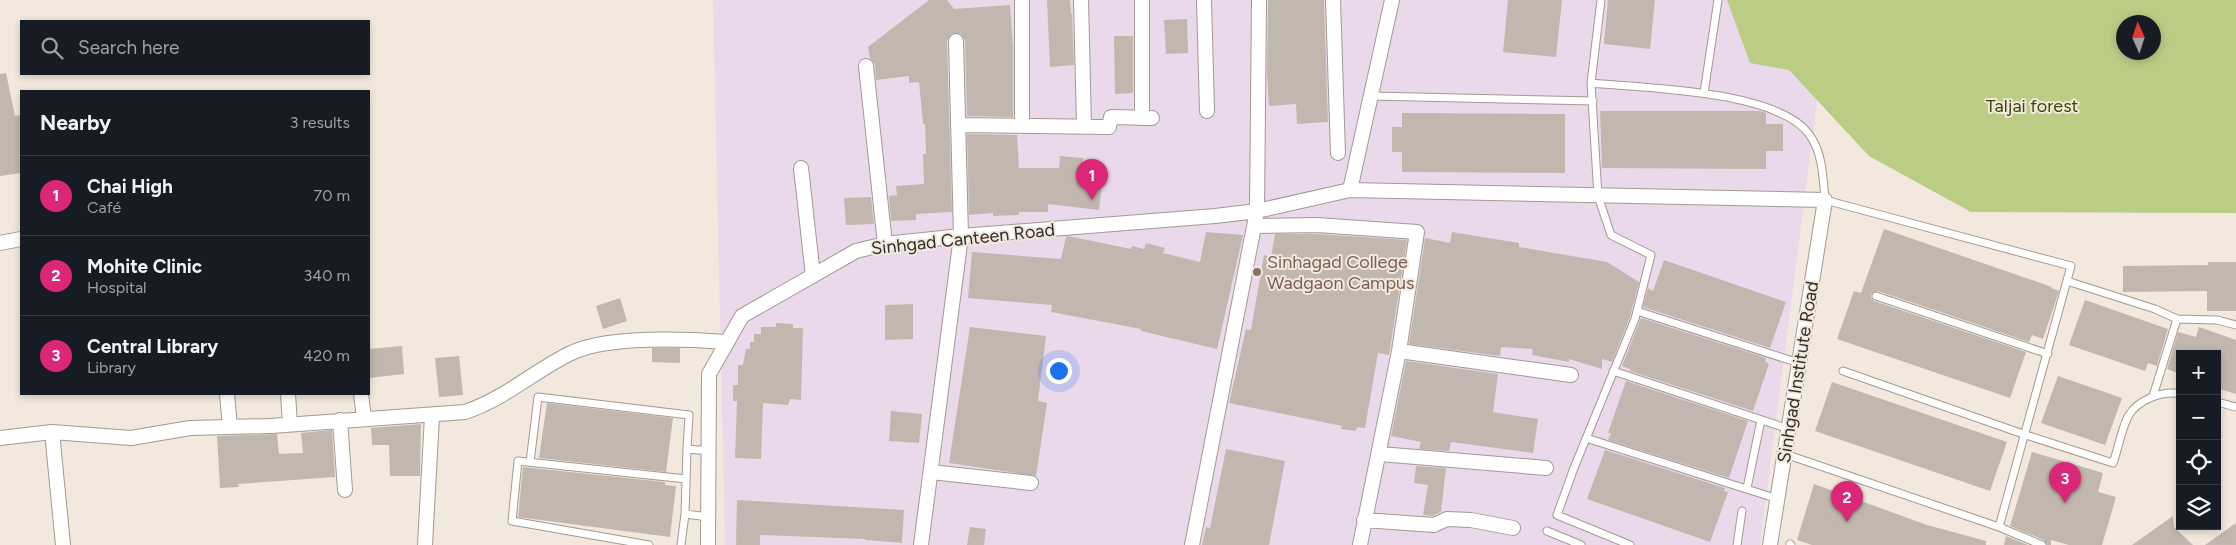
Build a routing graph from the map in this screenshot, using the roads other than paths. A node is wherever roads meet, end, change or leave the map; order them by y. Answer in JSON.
{"nodes":[{"id":1,"x":1022,"y":0,"type":"edge"},
{"id":2,"x":1081,"y":0,"type":"edge"},
{"id":3,"x":1142,"y":0,"type":"edge"},
{"id":4,"x":1204,"y":0,"type":"edge"},
{"id":5,"x":1259,"y":0,"type":"edge"},
{"id":6,"x":1333,"y":0,"type":"edge"},
{"id":7,"x":1392,"y":0,"type":"edge"},
{"id":8,"x":1601,"y":0,"type":"edge"},
{"id":9,"x":1718,"y":0,"type":"edge"},
{"id":10,"x":956,"y":41,"type":"dead end"},
{"id":11,"x":866,"y":66,"type":"dead end"},
{"id":12,"x":1591,"y":83,"type":"junction"},
{"id":13,"x":1704,"y":93,"type":"junction"},
{"id":14,"x":1372,"y":96,"type":"junction"},
{"id":15,"x":1593,"y":101,"type":"junction"},
{"id":16,"x":1207,"y":111,"type":"dead end"},
{"id":17,"x":958,"y":125,"type":"junction"},
{"id":18,"x":1022,"y":125,"type":"junction"},
{"id":19,"x":1084,"y":126,"type":"junction"},
{"id":20,"x":1338,"y":154,"type":"dead end"},
{"id":21,"x":801,"y":168,"type":"dead end"},
{"id":22,"x":1350,"y":190,"type":"junction"},
{"id":23,"x":1598,"y":196,"type":"junction"},
{"id":24,"x":1825,"y":200,"type":"junction"},
{"id":25,"x":1257,"y":210,"type":"junction"},
{"id":26,"x":1255,"y":226,"type":"junction"},
{"id":27,"x":961,"y":236,"type":"junction"},
{"id":28,"x":20,"y":239,"type":"edge"},
{"id":29,"x":0,"y":243,"type":"edge"},
{"id":30,"x":885,"y":244,"type":"junction"},
{"id":31,"x":813,"y":276,"type":"junction"},
{"id":32,"x":2067,"y":282,"type":"junction"},
{"id":33,"x":1876,"y":296,"type":"dead end"},
{"id":34,"x":1637,"y":312,"type":"junction"},
{"id":35,"x":2177,"y":319,"type":"junction"},
{"id":36,"x":2236,"y":325,"type":"edge"},
{"id":37,"x":728,"y":342,"type":"junction"},
{"id":38,"x":1399,"y":351,"type":"junction"},
{"id":39,"x":2048,"y":354,"type":"junction"},
{"id":40,"x":1799,"y":363,"type":"junction"},
{"id":41,"x":1614,"y":371,"type":"junction"},
{"id":42,"x":1842,"y":371,"type":"dead end"},
{"id":43,"x":1571,"y":375,"type":"dead end"},
{"id":44,"x":2176,"y":393,"type":"edge"},
{"id":45,"x":227,"y":395,"type":"edge"},
{"id":46,"x":288,"y":395,"type":"edge"},
{"id":47,"x":361,"y":395,"type":"edge"},
{"id":48,"x":2152,"y":396,"type":"junction"},
{"id":49,"x":2221,"y":403,"type":"edge"},
{"id":50,"x":2236,"y":407,"type":"edge"},
{"id":51,"x":432,"y":416,"type":"junction"},
{"id":52,"x":364,"y":418,"type":"junction"},
{"id":53,"x":340,"y":420,"type":"junction"},
{"id":54,"x":1762,"y":420,"type":"junction"},
{"id":55,"x":290,"y":424,"type":"junction"},
{"id":56,"x":230,"y":427,"type":"junction"},
{"id":57,"x":1788,"y":429,"type":"junction"},
{"id":58,"x":52,"y":432,"type":"junction"},
{"id":59,"x":2026,"y":435,"type":"junction"},
{"id":60,"x":0,"y":438,"type":"edge"},
{"id":61,"x":1586,"y":438,"type":"junction"},
{"id":62,"x":688,"y":449,"type":"junction"},
{"id":63,"x":709,"y":452,"type":"junction"},
{"id":64,"x":1380,"y":454,"type":"junction"},
{"id":65,"x":1784,"y":454,"type":"junction"},
{"id":66,"x":530,"y":462,"type":"junction"},
{"id":67,"x":1546,"y":468,"type":"dead end"},
{"id":68,"x":931,"y":472,"type":"junction"},
{"id":69,"x":686,"y":479,"type":"junction"},
{"id":70,"x":1031,"y":483,"type":"dead end"},
{"id":71,"x":1746,"y":488,"type":"junction"},
{"id":72,"x":345,"y":490,"type":"dead end"},
{"id":73,"x":1778,"y":499,"type":"junction"},
{"id":74,"x":1742,"y":512,"type":"dead end"},
{"id":75,"x":685,"y":514,"type":"junction"},
{"id":76,"x":708,"y":517,"type":"junction"},
{"id":77,"x":1364,"y":520,"type":"junction"},
{"id":78,"x":1999,"y":527,"type":"junction"},
{"id":79,"x":1513,"y":528,"type":"dead end"},
{"id":80,"x":1547,"y":531,"type":"dead end"},
{"id":81,"x":63,"y":545,"type":"edge"},
{"id":82,"x":424,"y":545,"type":"edge"},
{"id":83,"x":649,"y":545,"type":"edge"},
{"id":84,"x":681,"y":545,"type":"edge"},
{"id":85,"x":708,"y":545,"type":"edge"},
{"id":86,"x":921,"y":545,"type":"edge"},
{"id":87,"x":1192,"y":545,"type":"edge"},
{"id":88,"x":1360,"y":545,"type":"edge"},
{"id":89,"x":1581,"y":545,"type":"edge"},
{"id":90,"x":1630,"y":545,"type":"edge"},
{"id":91,"x":1737,"y":545,"type":"edge"},
{"id":92,"x":1770,"y":545,"type":"edge"},
{"id":93,"x":2042,"y":545,"type":"edge"}],
"edges":[{"from":1,"to":18,"type":"street"},
{"from":2,"to":19,"type":"street"},
{"from":3,"to":19,"type":"street"},
{"from":4,"to":16,"type":"street"},
{"from":5,"to":25,"type":"street"},
{"from":6,"to":20,"type":"street"},
{"from":7,"to":14,"type":"street"},
{"from":8,"to":12,"type":"lane"},
{"from":9,"to":13,"type":"lane"},
{"from":10,"to":17,"type":"street"},
{"from":11,"to":30,"type":"street"},
{"from":12,"to":13,"type":"lane"},
{"from":12,"to":15,"type":"lane"},
{"from":13,"to":24,"type":"lane"},
{"from":14,"to":15,"type":"lane"},
{"from":14,"to":22,"type":"street"},
{"from":15,"to":23,"type":"lane"},
{"from":17,"to":18,"type":"street"},
{"from":17,"to":27,"type":"street"},
{"from":18,"to":19,"type":"street"},
{"from":21,"to":31,"type":"street"},
{"from":22,"to":23,"type":"street","name":"Sinhgad Canteen Road"},
{"from":22,"to":25,"type":"street","name":"Sinhgad Canteen Road"},
{"from":23,"to":24,"type":"street","name":"Sinhgad Canteen Road"},
{"from":23,"to":34,"type":"lane"},
{"from":24,"to":32,"type":"lane"},
{"from":24,"to":40,"type":"street","name":"Sinhgad Institute Road"},
{"from":25,"to":26,"type":"street"},
{"from":25,"to":27,"type":"street","name":"Sinhgad Canteen Road"},
{"from":26,"to":38,"type":"street"},
{"from":26,"to":87,"type":"street"},
{"from":27,"to":30,"type":"street","name":"Sinhgad Canteen Road"},
{"from":27,"to":68,"type":"street"},
{"from":28,"to":29,"type":"street"},
{"from":30,"to":31,"type":"street","name":"Sinhgad Canteen Road"},
{"from":31,"to":37,"type":"street","name":"Sinhgad Canteen Road"},
{"from":32,"to":35,"type":"lane"},
{"from":32,"to":39,"type":"lane"},
{"from":33,"to":39,"type":"lane"},
{"from":34,"to":40,"type":"lane"},
{"from":34,"to":41,"type":"lane"},
{"from":35,"to":36,"type":"lane"},
{"from":35,"to":48,"type":"lane"},
{"from":37,"to":51,"type":"street"},
{"from":37,"to":63,"type":"street","name":"Sinhgad Canteen Road"},
{"from":38,"to":43,"type":"street"},
{"from":38,"to":64,"type":"street"},
{"from":39,"to":59,"type":"lane"},
{"from":40,"to":57,"type":"street","name":"Sinhgad Institute Road"},
{"from":41,"to":54,"type":"lane"},
{"from":41,"to":61,"type":"lane"},
{"from":42,"to":59,"type":"lane"},
{"from":44,"to":48,"type":"lane"},
{"from":45,"to":56,"type":"street"},
{"from":46,"to":55,"type":"street"},
{"from":47,"to":52,"type":"street"},
{"from":48,"to":59,"type":"lane"},
{"from":49,"to":50,"type":"lane"},
{"from":51,"to":52,"type":"street"},
{"from":51,"to":82,"type":"street"},
{"from":52,"to":53,"type":"street"},
{"from":53,"to":55,"type":"street"},
{"from":53,"to":72,"type":"street"},
{"from":54,"to":57,"type":"lane"},
{"from":54,"to":71,"type":"lane"},
{"from":55,"to":56,"type":"street"},
{"from":56,"to":58,"type":"street"},
{"from":57,"to":65,"type":"street","name":"Sinhgad Institute Road"},
{"from":58,"to":60,"type":"street"},
{"from":58,"to":81,"type":"street"},
{"from":59,"to":78,"type":"lane"},
{"from":61,"to":71,"type":"lane"},
{"from":61,"to":90,"type":"lane"},
{"from":62,"to":63,"type":"lane"},
{"from":62,"to":66,"type":"lane"},
{"from":62,"to":69,"type":"lane"},
{"from":63,"to":76,"type":"street","name":"Sinhgad Canteen Road"},
{"from":64,"to":67,"type":"street"},
{"from":64,"to":77,"type":"street"},
{"from":65,"to":73,"type":"street","name":"Sinhgad Institute Road"},
{"from":65,"to":78,"type":"lane"},
{"from":66,"to":69,"type":"lane"},
{"from":66,"to":83,"type":"lane"},
{"from":68,"to":70,"type":"street"},
{"from":68,"to":86,"type":"street"},
{"from":69,"to":75,"type":"lane"},
{"from":71,"to":73,"type":"lane"},
{"from":73,"to":92,"type":"street","name":"Sinhgad Institute Road"},
{"from":74,"to":91,"type":"lane"},
{"from":75,"to":76,"type":"lane"},
{"from":75,"to":84,"type":"lane"},
{"from":76,"to":85,"type":"street","name":"Sinhgad Canteen Road"},
{"from":77,"to":79,"type":"street"},
{"from":77,"to":88,"type":"street"},
{"from":78,"to":93,"type":"lane"},
{"from":80,"to":89,"type":"lane"}]}
